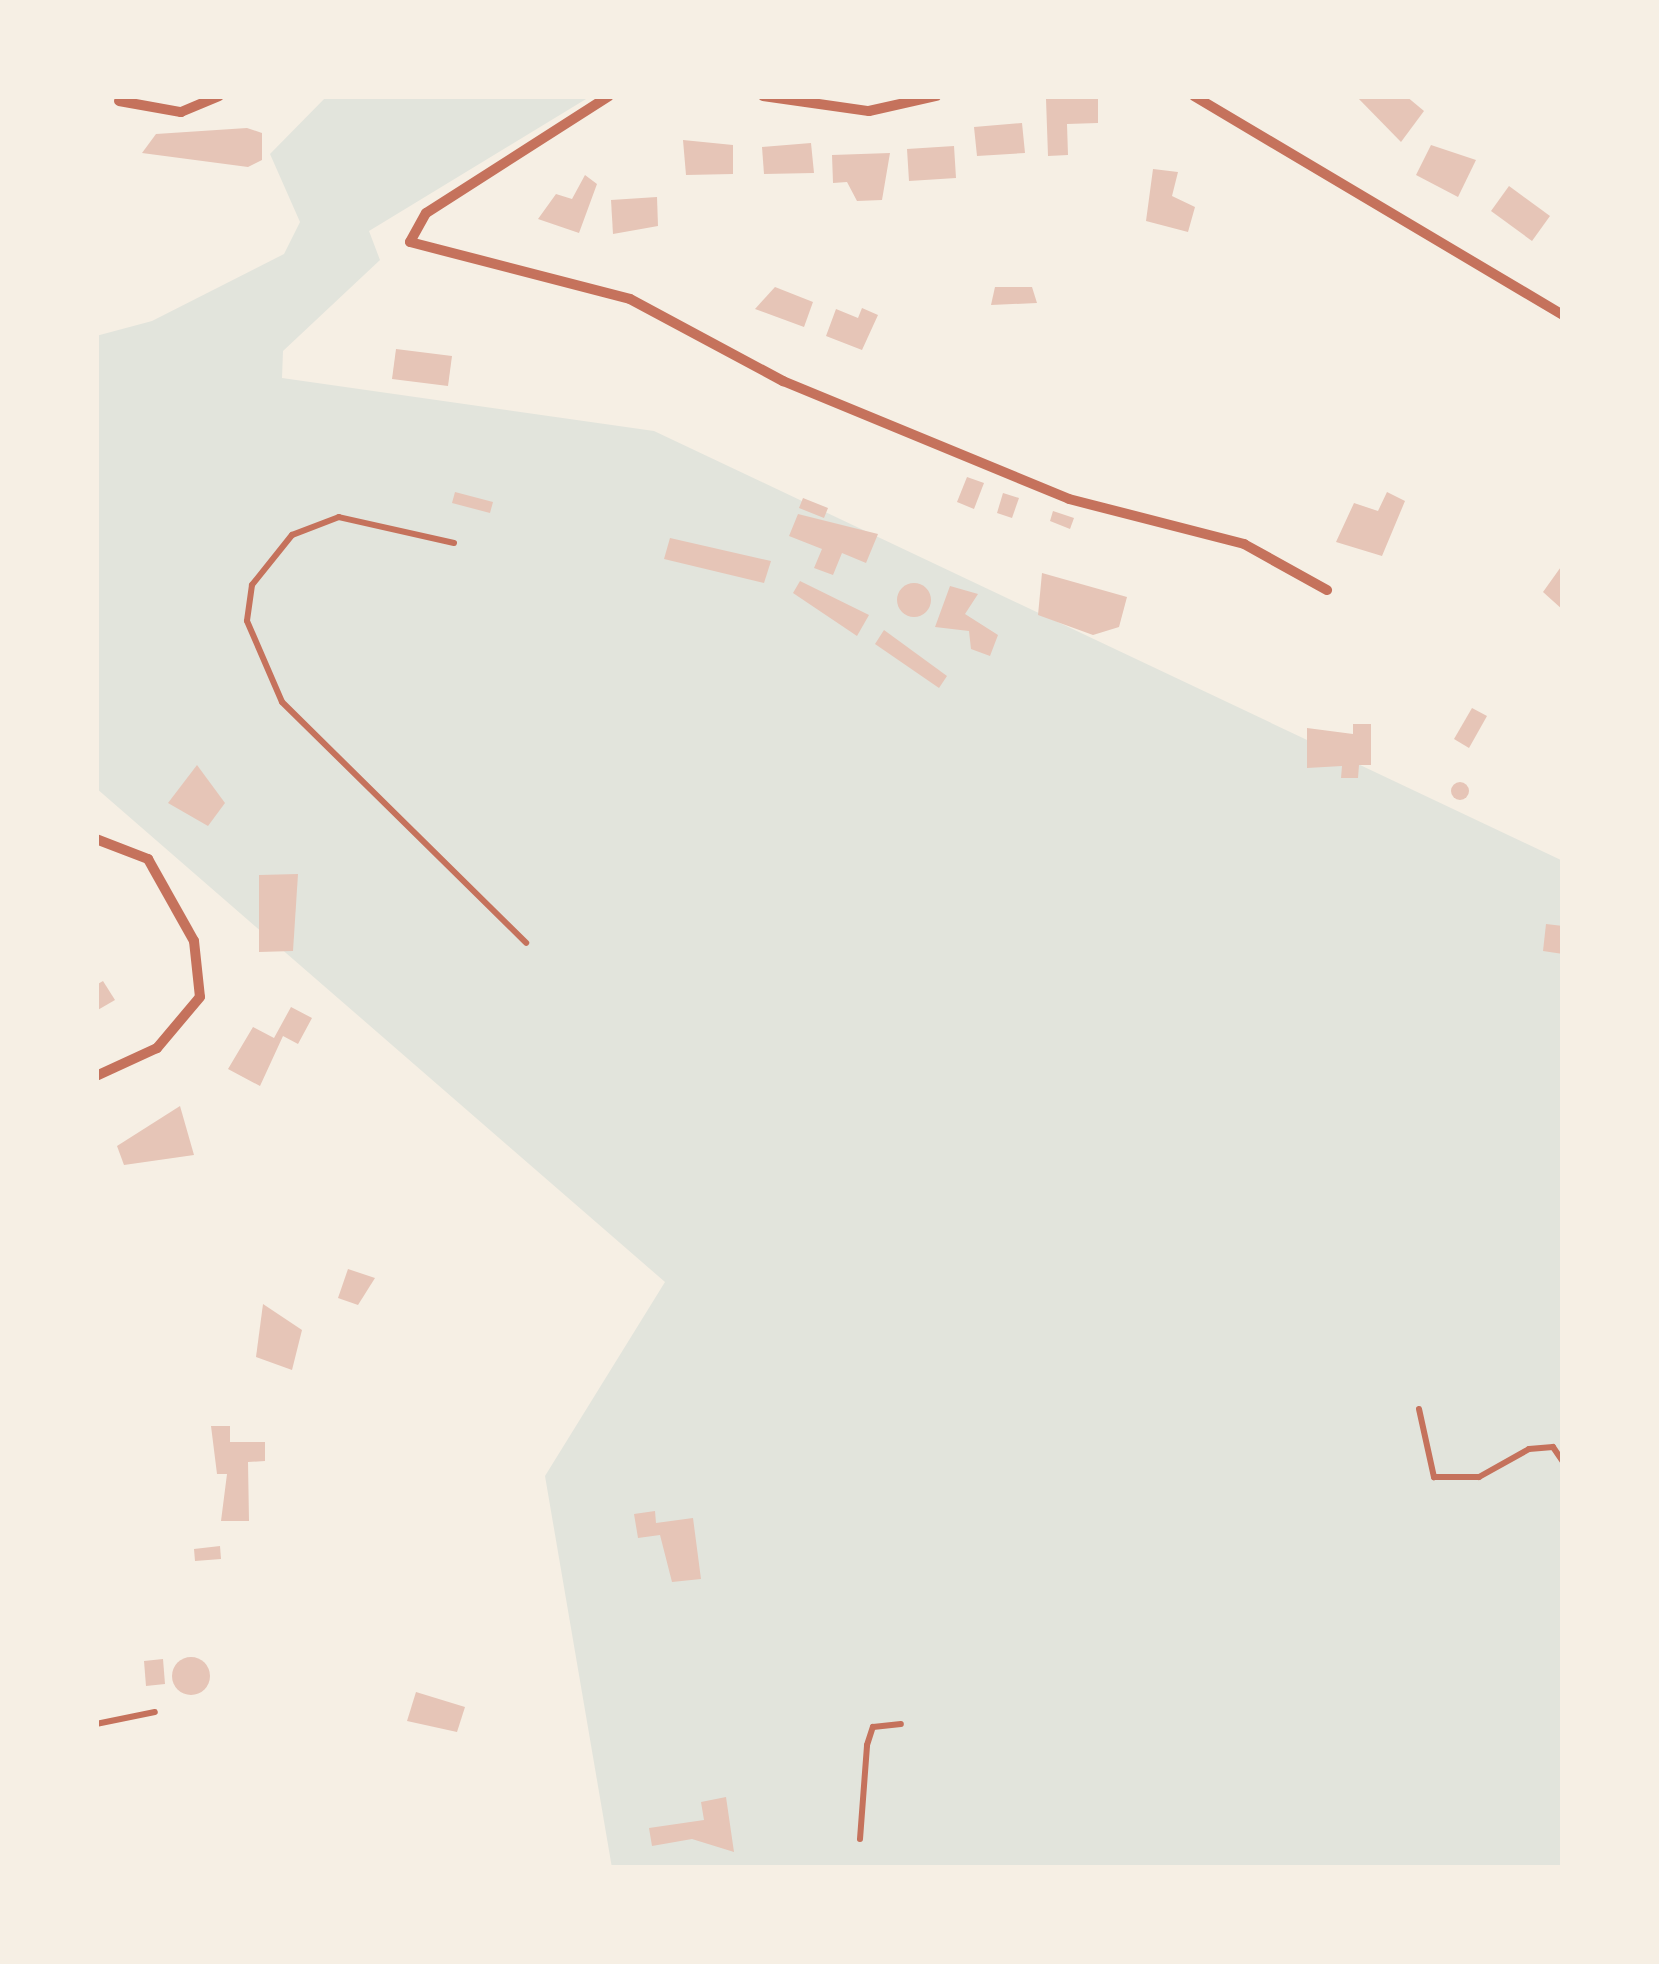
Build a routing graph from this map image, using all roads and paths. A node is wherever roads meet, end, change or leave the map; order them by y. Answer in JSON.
{"nodes":[{"id":1,"x":219,"y":96,"type":"edge"},
{"id":2,"x":609,"y":96,"type":"edge"},
{"id":3,"x":763,"y":96,"type":"edge"},
{"id":4,"x":936,"y":96,"type":"edge"},
{"id":5,"x":1195,"y":96,"type":"edge"},
{"id":6,"x":119,"y":101,"type":"dead end"},
{"id":7,"x":1563,"y":315,"type":"edge"},
{"id":8,"x":454,"y":543,"type":"dead end"},
{"id":9,"x":1327,"y":590,"type":"dead end"},
{"id":10,"x":96,"y":839,"type":"edge"},
{"id":11,"x":526,"y":943,"type":"dead end"},
{"id":12,"x":96,"y":1076,"type":"edge"},
{"id":13,"x":1419,"y":1409,"type":"dead end"},
{"id":14,"x":1563,"y":1462,"type":"edge"},
{"id":15,"x":154,"y":1712,"type":"dead end"},
{"id":16,"x":96,"y":1724,"type":"edge"},
{"id":17,"x":901,"y":1724,"type":"dead end"},
{"id":18,"x":860,"y":1839,"type":"dead end"},
{"id":19,"x":1273,"y":1868,"type":"edge"},
{"id":20,"x":1297,"y":1868,"type":"edge"}],
"edges":[{"from":1,"to":6,"type":"street"},
{"from":2,"to":9,"type":"street"},
{"from":3,"to":4,"type":"street"},
{"from":5,"to":7,"type":"street"},
{"from":8,"to":11,"type":"lane"},
{"from":10,"to":12,"type":"street"},
{"from":13,"to":14,"type":"lane"},
{"from":15,"to":16,"type":"lane"},
{"from":17,"to":18,"type":"lane"},
{"from":19,"to":20,"type":"lane"}]}
